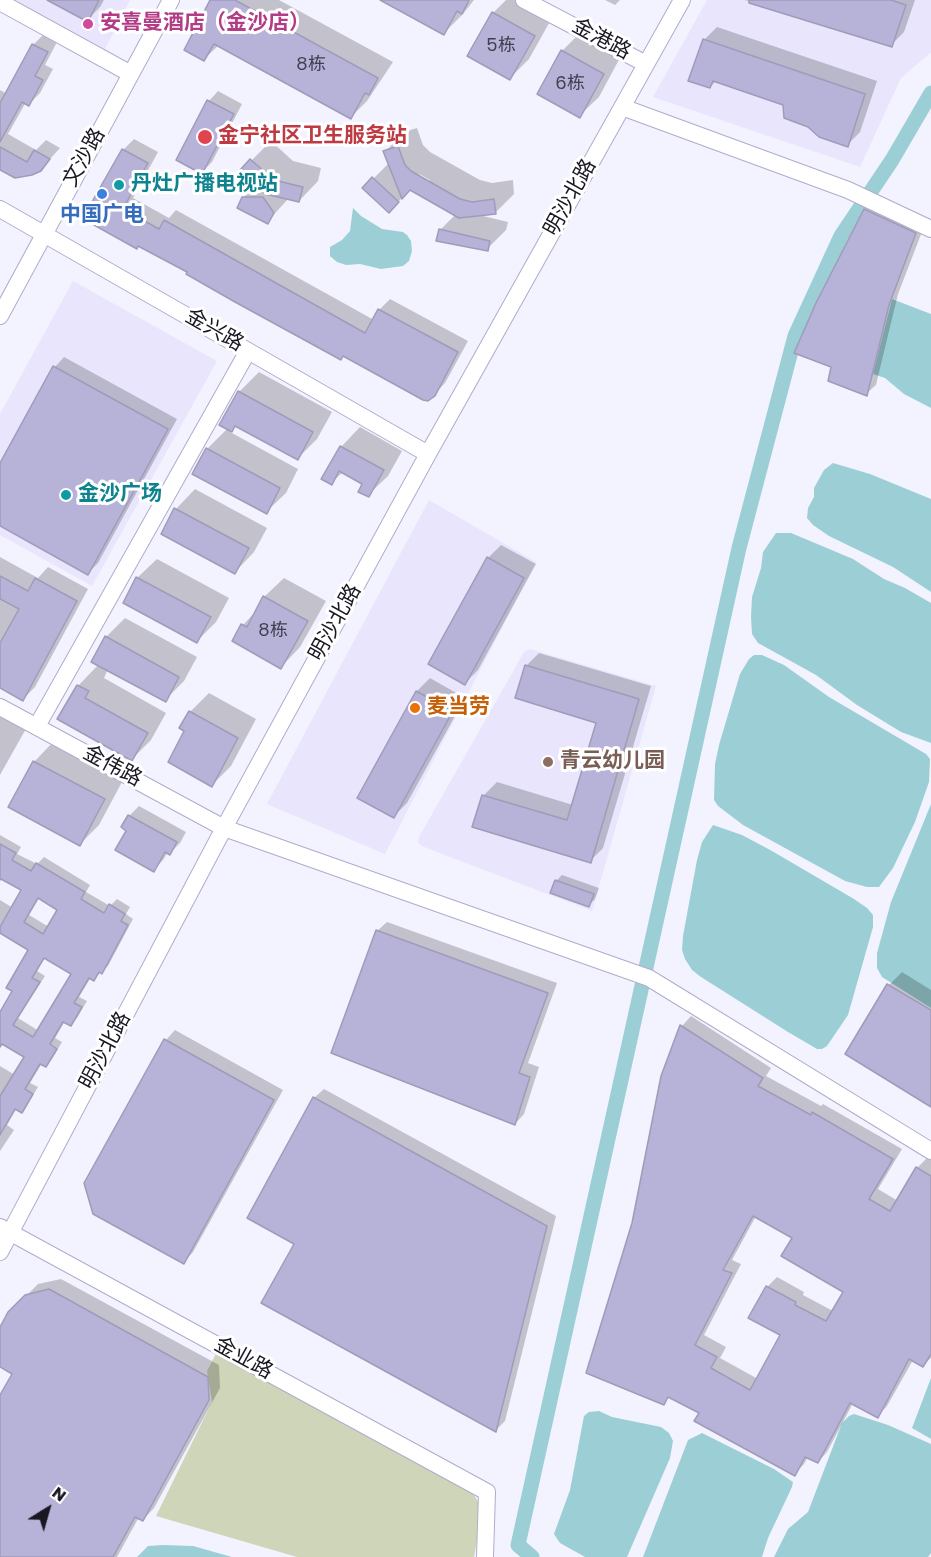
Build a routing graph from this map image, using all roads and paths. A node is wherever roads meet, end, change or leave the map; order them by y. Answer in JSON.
{"nodes":[{"id":1,"x":171,"y":0,"type":"edge"},
{"id":2,"x":524,"y":0,"type":"edge"},
{"id":3,"x":682,"y":0,"type":"edge"},
{"id":4,"x":0,"y":2,"type":"edge"},
{"id":5,"x":646,"y":64,"type":"junction"},
{"id":6,"x":131,"y":74,"type":"junction"},
{"id":7,"x":622,"y":107,"type":"junction"},
{"id":8,"x":0,"y":209,"type":"edge"},
{"id":9,"x":931,"y":229,"type":"edge"},
{"id":10,"x":44,"y":234,"type":"junction"},
{"id":11,"x":0,"y":315,"type":"edge"},
{"id":12,"x":248,"y":351,"type":"junction"},
{"id":13,"x":428,"y":454,"type":"junction"},
{"id":14,"x":0,"y":706,"type":"edge"},
{"id":15,"x":37,"y":726,"type":"junction"},
{"id":16,"x":224,"y":828,"type":"junction"},
{"id":17,"x":931,"y":1151,"type":"edge"},
{"id":18,"x":5,"y":1230,"type":"edge"},
{"id":19,"x":0,"y":1252,"type":"edge"},
{"id":20,"x":485,"y":1557,"type":"edge"}],
"edges":[{"from":1,"to":6,"type":"street","name":"文沙路"},
{"from":2,"to":5,"type":"street","name":"金港路"},
{"from":3,"to":5,"type":"street","name":"明沙北路"},
{"from":4,"to":6,"type":"street"},
{"from":5,"to":7,"type":"street","name":"明沙北路"},
{"from":6,"to":10,"type":"street","name":"文沙路"},
{"from":7,"to":9,"type":"street"},
{"from":7,"to":13,"type":"street","name":"明沙北路"},
{"from":8,"to":10,"type":"street","name":"金兴路"},
{"from":10,"to":11,"type":"street","name":"文沙路"},
{"from":10,"to":12,"type":"street","name":"金兴路"},
{"from":12,"to":13,"type":"street","name":"金兴路"},
{"from":12,"to":15,"type":"street"},
{"from":13,"to":16,"type":"street","name":"明沙北路"},
{"from":14,"to":15,"type":"street","name":"金伟路"},
{"from":15,"to":16,"type":"street","name":"金伟路"},
{"from":16,"to":17,"type":"street","name":"金伟路"},
{"from":16,"to":18,"type":"street","name":"明沙北路"},
{"from":18,"to":19,"type":"street","name":"明沙北路"},
{"from":18,"to":20,"type":"street","name":"金业路"}]}
